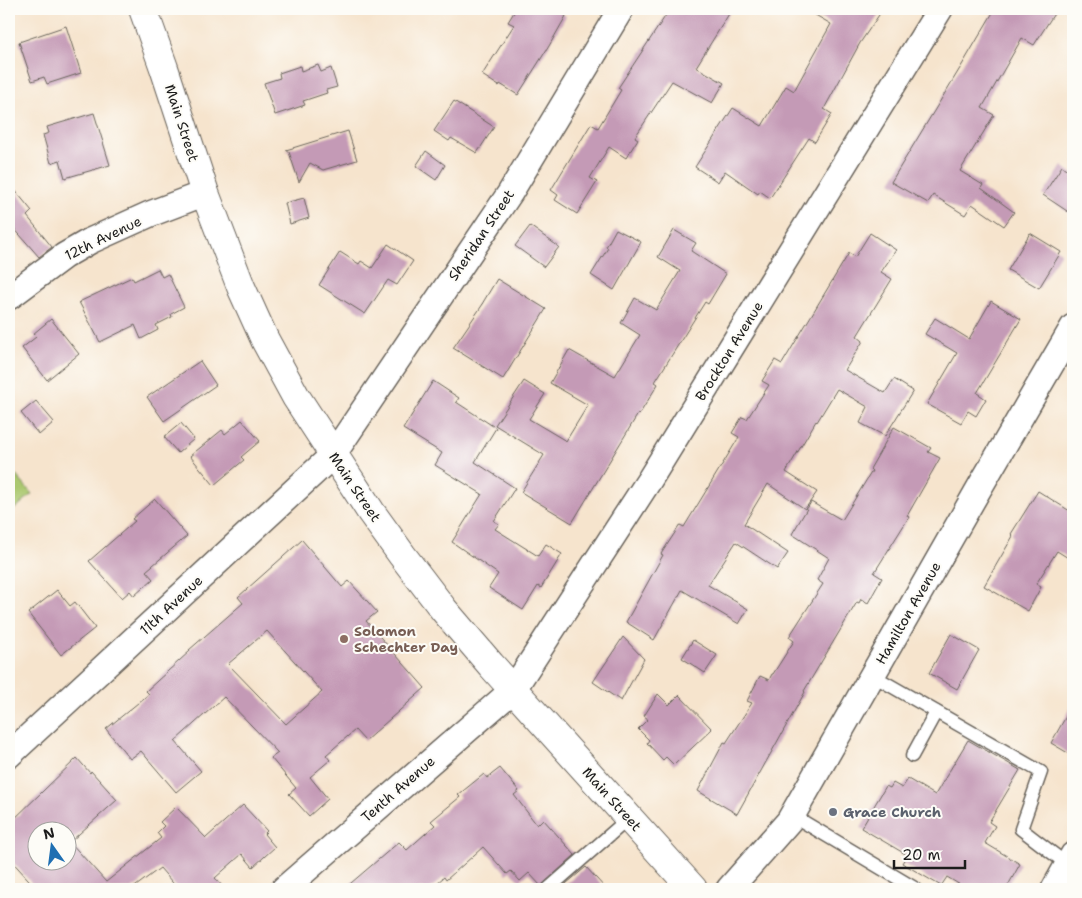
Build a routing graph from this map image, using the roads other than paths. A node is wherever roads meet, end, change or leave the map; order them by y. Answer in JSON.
{"nodes":[{"id":1,"x":143,"y":9,"type":"edge"},
{"id":2,"x":621,"y":9,"type":"edge"},
{"id":3,"x":940,"y":9,"type":"edge"},
{"id":4,"x":205,"y":193,"type":"junction"},
{"id":5,"x":9,"y":297,"type":"edge"},
{"id":6,"x":1073,"y":327,"type":"edge"},
{"id":7,"x":333,"y":455,"type":"junction"},
{"id":8,"x":872,"y":675,"type":"junction"},
{"id":9,"x":513,"y":690,"type":"junction"},
{"id":10,"x":936,"y":712,"type":"junction"},
{"id":11,"x":9,"y":755,"type":"edge"},
{"id":12,"x":912,"y":756,"type":"dead end"},
{"id":13,"x":792,"y":815,"type":"junction"},
{"id":14,"x":629,"y":818,"type":"junction"},
{"id":15,"x":1070,"y":860,"type":"edge"},
{"id":16,"x":284,"y":889,"type":"edge"},
{"id":17,"x":548,"y":889,"type":"edge"},
{"id":18,"x":693,"y":889,"type":"edge"},
{"id":19,"x":729,"y":889,"type":"edge"},
{"id":20,"x":916,"y":889,"type":"edge"},
{"id":21,"x":1054,"y":889,"type":"edge"}],
"edges":[{"from":1,"to":4,"type":"main road","name":"Main Street"},
{"from":2,"to":7,"type":"street","name":"Sheridan Street"},
{"from":3,"to":9,"type":"street","name":"Brockton Avenue"},
{"from":4,"to":5,"type":"street","name":"12th Avenue"},
{"from":4,"to":7,"type":"main road","name":"Main Street"},
{"from":6,"to":8,"type":"street","name":"Hamilton Avenue"},
{"from":7,"to":9,"type":"main road","name":"Main Street"},
{"from":7,"to":11,"type":"street","name":"11th Avenue"},
{"from":8,"to":10,"type":"lane"},
{"from":8,"to":13,"type":"street","name":"Hamilton Avenue"},
{"from":9,"to":14,"type":"main road","name":"Main Street"},
{"from":9,"to":16,"type":"street","name":"Tenth Avenue"},
{"from":10,"to":12,"type":"lane"},
{"from":10,"to":15,"type":"lane"},
{"from":13,"to":19,"type":"street","name":"Hamilton Avenue"},
{"from":13,"to":20,"type":"lane"},
{"from":14,"to":17,"type":"lane"},
{"from":14,"to":18,"type":"main road","name":"Main Street"},
{"from":15,"to":21,"type":"street"}]}
